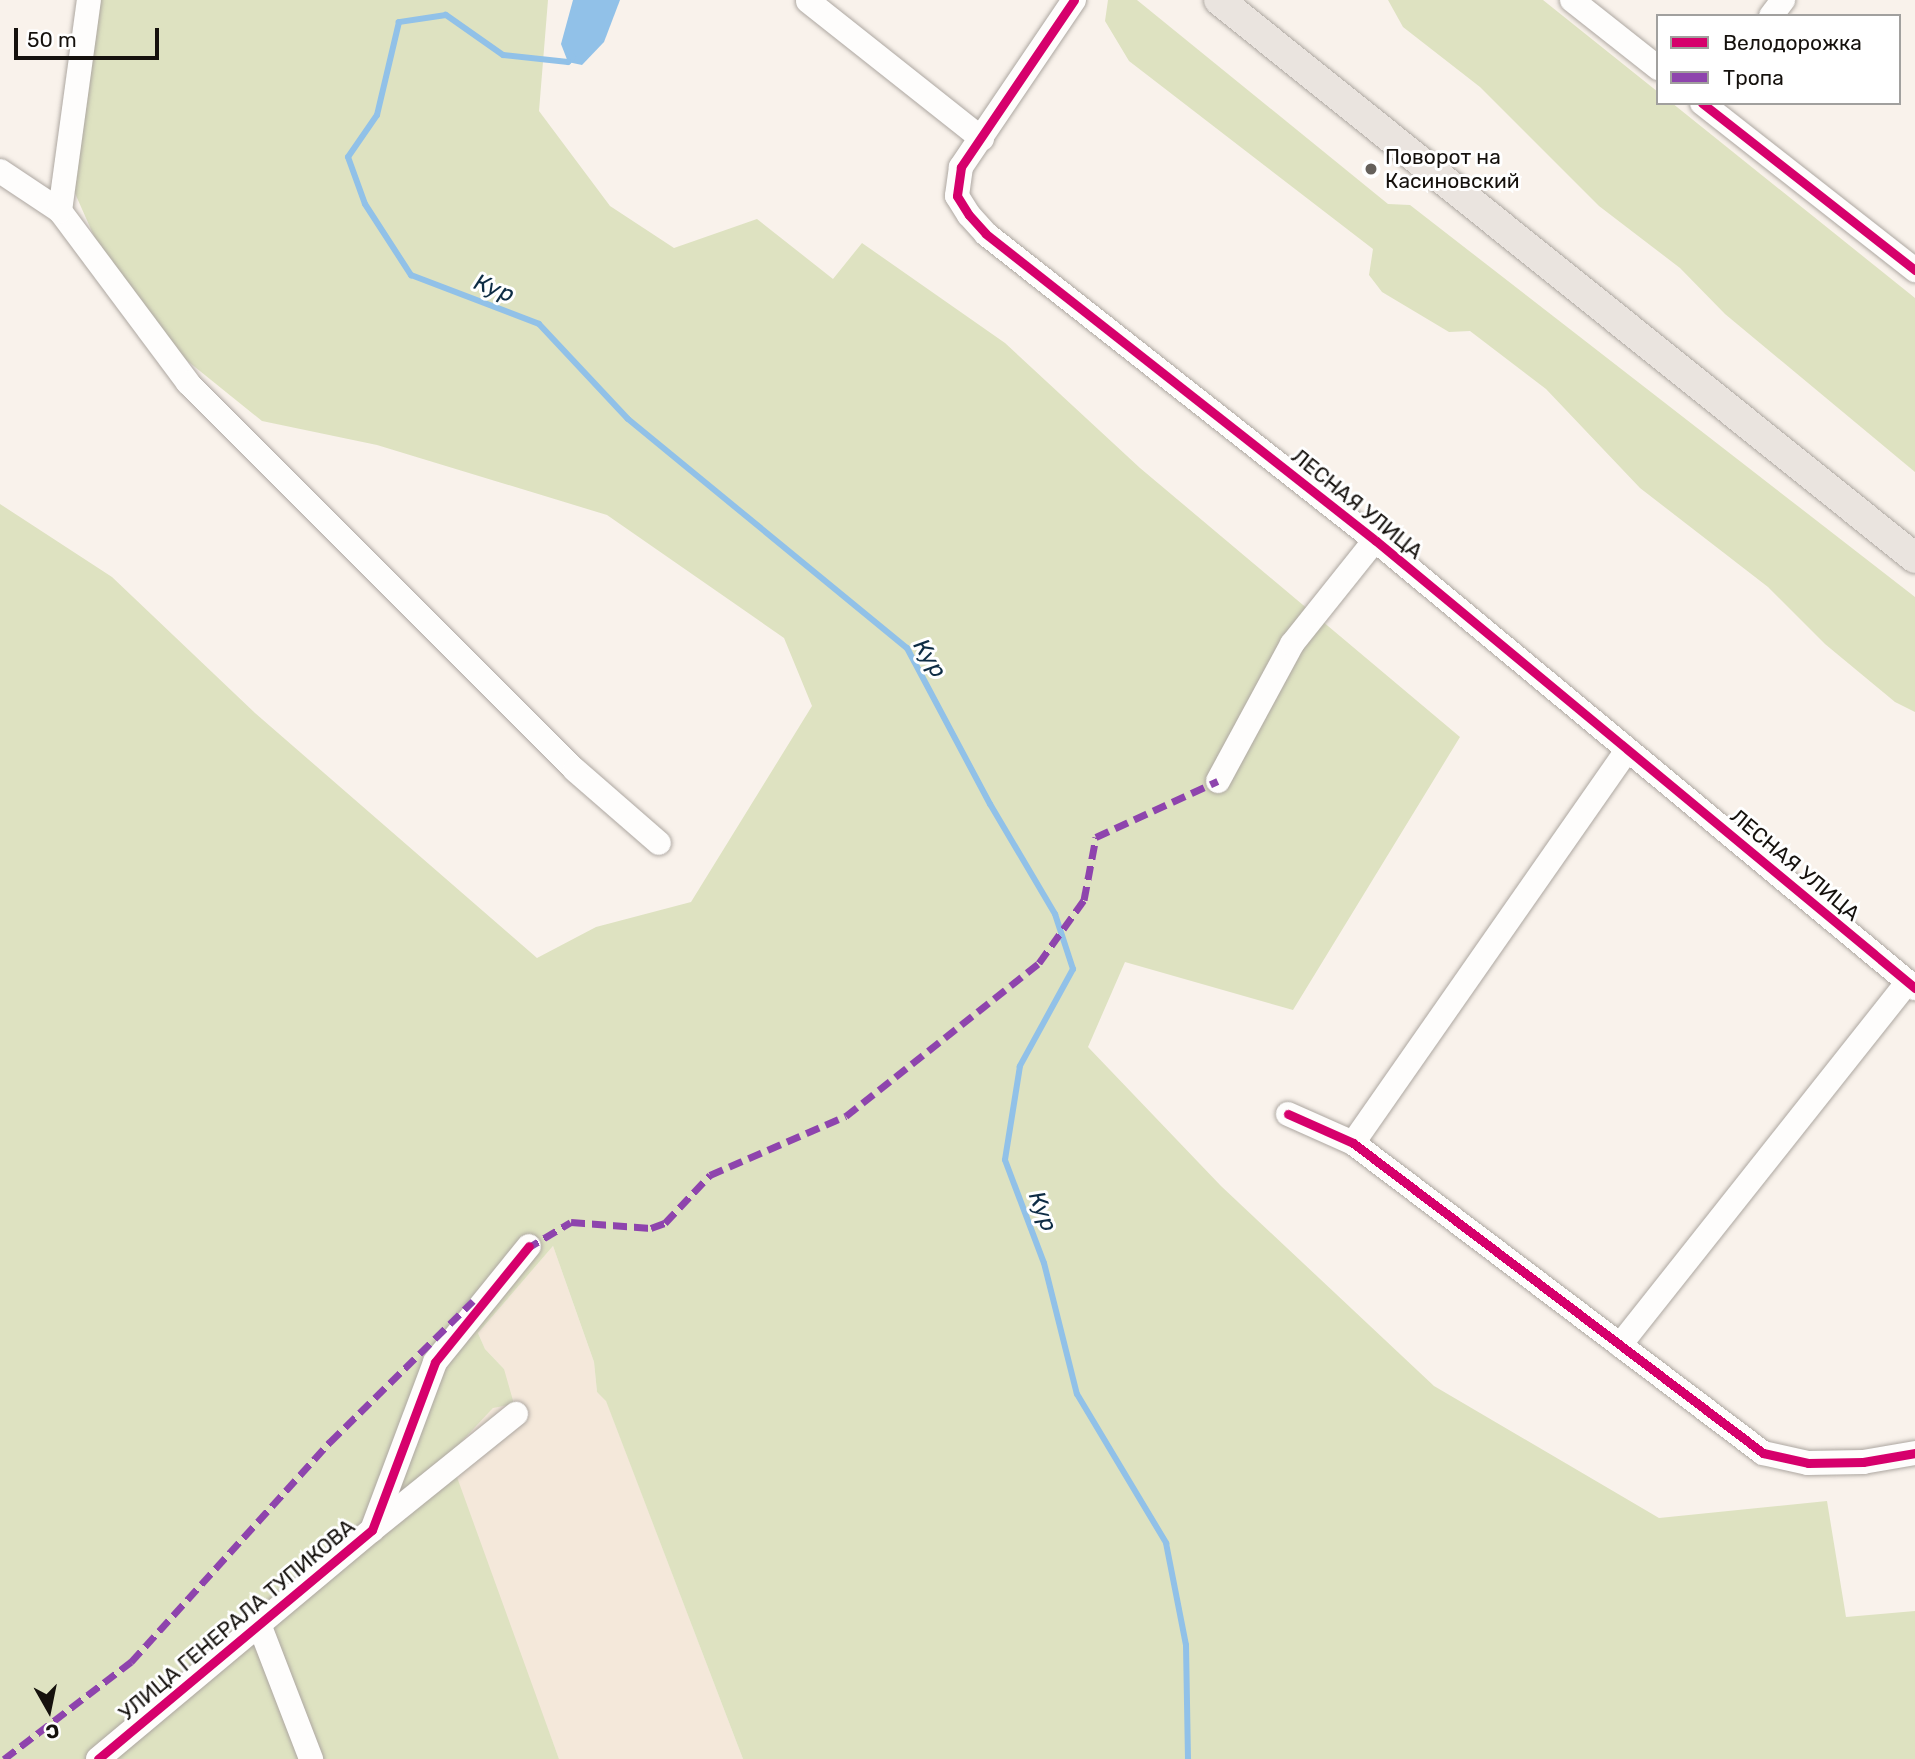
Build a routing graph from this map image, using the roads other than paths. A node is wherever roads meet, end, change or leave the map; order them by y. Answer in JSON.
{"nodes":[{"id":1,"x":89,"y":0,"type":"edge"},
{"id":2,"x":1074,"y":0,"type":"edge"},
{"id":3,"x":1219,"y":0,"type":"edge"},
{"id":4,"x":1572,"y":0,"type":"edge"},
{"id":5,"x":808,"y":1,"type":"edge"},
{"id":6,"x":1656,"y":66,"type":"edge"},
{"id":7,"x":1705,"y":105,"type":"edge"},
{"id":8,"x":982,"y":139,"type":"junction"},
{"id":9,"x":0,"y":171,"type":"edge"},
{"id":10,"x":60,"y":211,"type":"junction"},
{"id":11,"x":1915,"y":270,"type":"edge"},
{"id":12,"x":1375,"y":540,"type":"junction"},
{"id":13,"x":1915,"y":558,"type":"edge"},
{"id":14,"x":1627,"y":750,"type":"junction"},
{"id":15,"x":1218,"y":781,"type":"dead end"},
{"id":16,"x":659,"y":843,"type":"dead end"},
{"id":17,"x":1911,"y":985,"type":"edge"},
{"id":18,"x":1289,"y":1114,"type":"dead end"},
{"id":19,"x":1353,"y":1143,"type":"junction"},
{"id":20,"x":529,"y":1246,"type":"dead end"},
{"id":21,"x":1620,"y":1345,"type":"junction"},
{"id":22,"x":516,"y":1414,"type":"dead end"},
{"id":23,"x":1915,"y":1452,"type":"edge"},
{"id":24,"x":372,"y":1530,"type":"junction"},
{"id":25,"x":260,"y":1625,"type":"junction"},
{"id":26,"x":98,"y":1759,"type":"edge"},
{"id":27,"x":311,"y":1759,"type":"edge"}],
"edges":[{"from":1,"to":10,"type":"street"},
{"from":2,"to":8,"type":"street","name":"ЛЕСНАЯ УЛИЦА"},
{"from":3,"to":13,"type":"main road"},
{"from":4,"to":6,"type":"street"},
{"from":5,"to":8,"type":"street"},
{"from":7,"to":11,"type":"street"},
{"from":8,"to":12,"type":"street","name":"ЛЕСНАЯ УЛИЦА"},
{"from":9,"to":10,"type":"street"},
{"from":10,"to":16,"type":"street"},
{"from":12,"to":14,"type":"street","name":"ЛЕСНАЯ УЛИЦА"},
{"from":12,"to":15,"type":"street"},
{"from":14,"to":17,"type":"street","name":"ЛЕСНАЯ УЛИЦА"},
{"from":14,"to":19,"type":"street"},
{"from":17,"to":21,"type":"street"},
{"from":18,"to":19,"type":"street"},
{"from":19,"to":21,"type":"street"},
{"from":20,"to":24,"type":"street","name":"УЛИЦА ГЕНЕРАЛА ТУПИКОВА"},
{"from":21,"to":23,"type":"street"},
{"from":22,"to":24,"type":"street"},
{"from":24,"to":25,"type":"street","name":"УЛИЦА ГЕНЕРАЛА ТУПИКОВА"},
{"from":25,"to":26,"type":"street","name":"УЛИЦА ГЕНЕРАЛА ТУПИКОВА"},
{"from":25,"to":27,"type":"street"}]}
